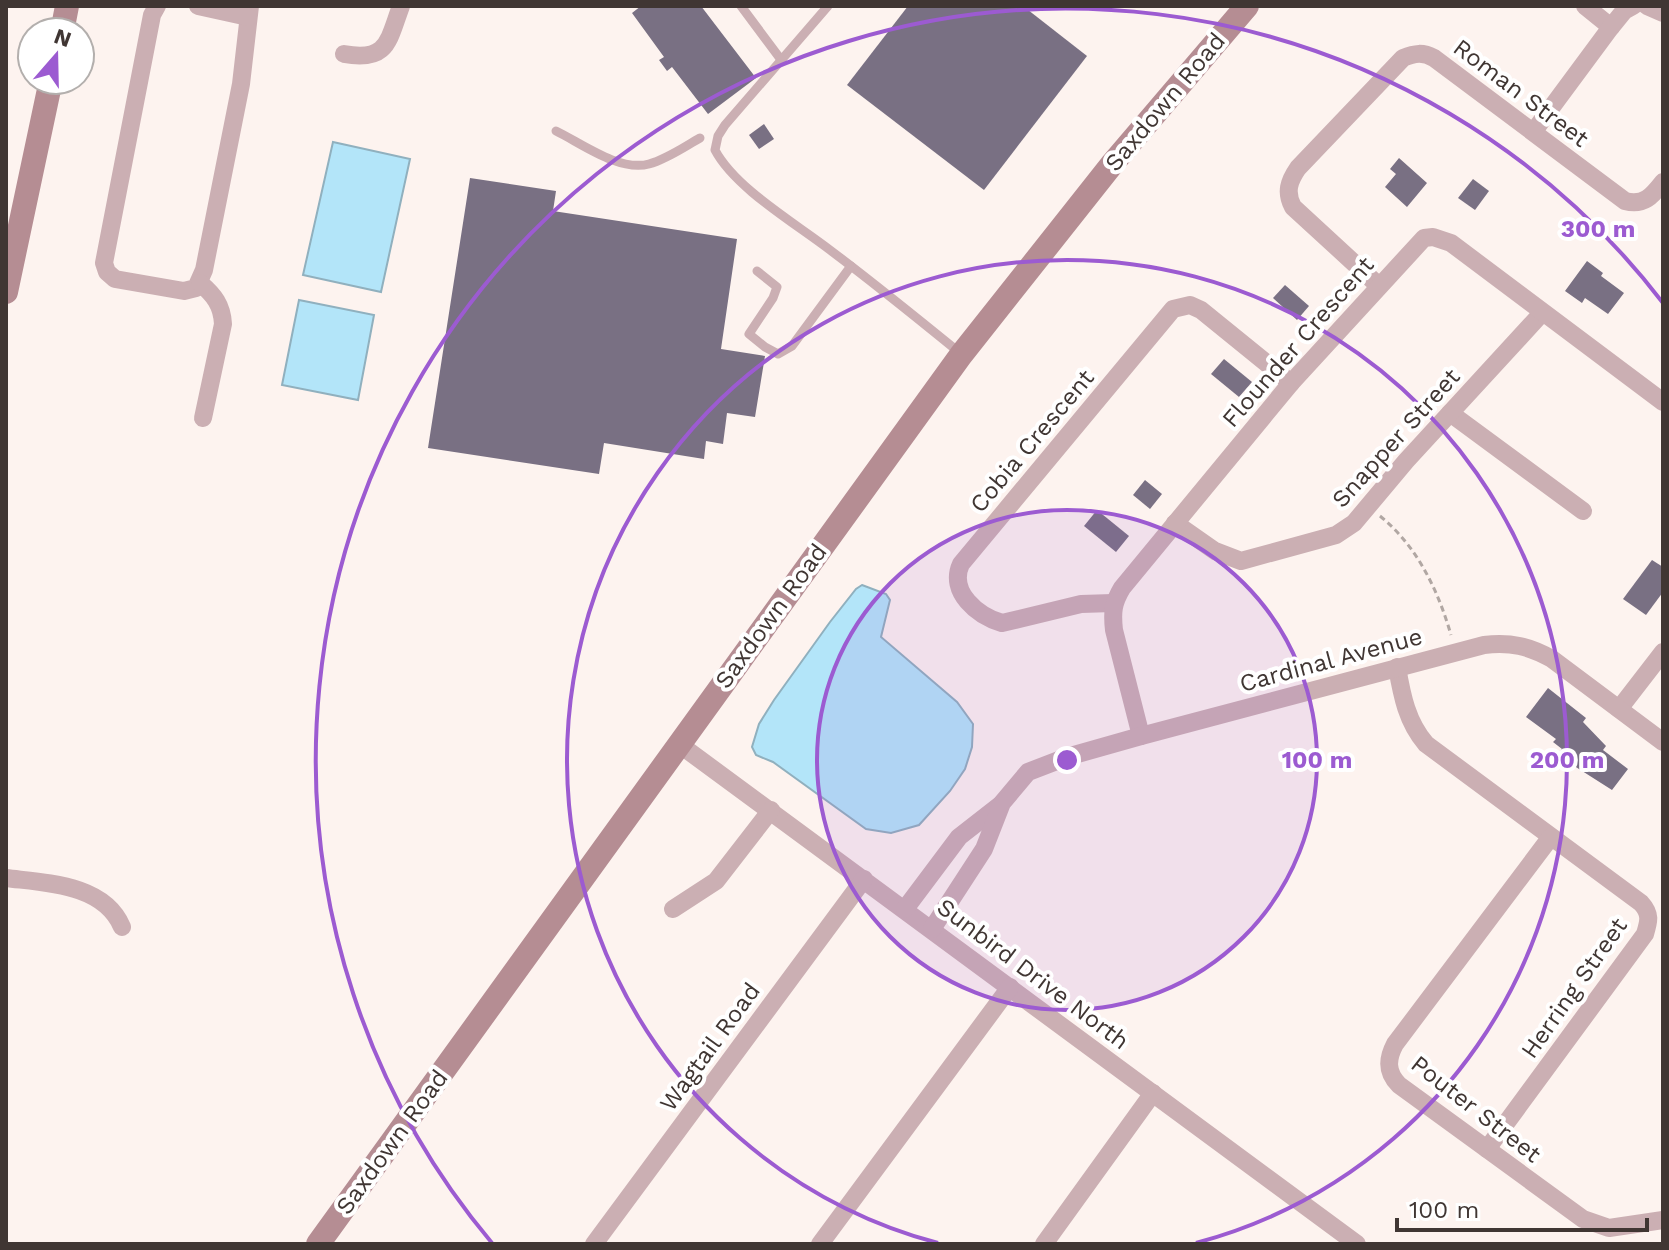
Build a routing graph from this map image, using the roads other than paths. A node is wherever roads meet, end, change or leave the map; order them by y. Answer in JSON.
{"nodes":[{"id":1,"x":157,"y":6,"type":"edge"},
{"id":2,"x":198,"y":6,"type":"edge"},
{"id":3,"x":401,"y":6,"type":"edge"},
{"id":4,"x":741,"y":6,"type":"edge"},
{"id":5,"x":828,"y":6,"type":"edge"},
{"id":6,"x":1247,"y":6,"type":"edge"},
{"id":7,"x":1585,"y":6,"type":"edge"},
{"id":8,"x":1633,"y":6,"type":"edge"},
{"id":9,"x":1647,"y":6,"type":"edge"},
{"id":10,"x":249,"y":12,"type":"edge"},
{"id":11,"x":1663,"y":13,"type":"edge"},
{"id":12,"x":1611,"y":27,"type":"junction"},
{"id":13,"x":344,"y":54,"type":"dead end"},
{"id":14,"x":782,"y":61,"type":"junction"},
{"id":15,"x":48,"y":96,"type":"edge"},
{"id":16,"x":556,"y":131,"type":"dead end"},
{"id":17,"x":1534,"y":131,"type":"junction"},
{"id":18,"x":700,"y":138,"type":"dead end"},
{"id":19,"x":1663,"y":182,"type":"edge"},
{"id":20,"x":851,"y":266,"type":"junction"},
{"id":21,"x":757,"y":271,"type":"dead end"},
{"id":22,"x":200,"y":283,"type":"junction"},
{"id":23,"x":1379,"y":286,"type":"junction"},
{"id":24,"x":6,"y":292,"type":"edge"},
{"id":25,"x":1542,"y":313,"type":"junction"},
{"id":26,"x":961,"y":355,"type":"junction"},
{"id":27,"x":1291,"y":383,"type":"junction"},
{"id":28,"x":1663,"y":402,"type":"edge"},
{"id":29,"x":1450,"y":413,"type":"junction"},
{"id":30,"x":203,"y":418,"type":"dead end"},
{"id":31,"x":1583,"y":511,"type":"dead end"},
{"id":32,"x":1175,"y":523,"type":"junction"},
{"id":33,"x":1113,"y":603,"type":"junction"},
{"id":34,"x":1663,"y":652,"type":"edge"},
{"id":35,"x":1397,"y":667,"type":"junction"},
{"id":36,"x":1619,"y":709,"type":"junction"},
{"id":37,"x":1141,"y":736,"type":"junction"},
{"id":38,"x":1663,"y":742,"type":"edge"},
{"id":39,"x":679,"y":744,"type":"junction"},
{"id":40,"x":1002,"y":803,"type":"junction"},
{"id":41,"x":771,"y":810,"type":"junction"},
{"id":42,"x":1550,"y":838,"type":"junction"},
{"id":43,"x":6,"y":878,"type":"edge"},
{"id":44,"x":864,"y":879,"type":"junction"},
{"id":45,"x":673,"y":909,"type":"dead end"},
{"id":46,"x":905,"y":909,"type":"junction"},
{"id":47,"x":122,"y":927,"type":"dead end"},
{"id":48,"x":932,"y":929,"type":"junction"},
{"id":49,"x":1010,"y":987,"type":"junction"},
{"id":50,"x":1153,"y":1093,"type":"junction"},
{"id":51,"x":1487,"y":1149,"type":"junction"},
{"id":52,"x":1663,"y":1220,"type":"edge"},
{"id":53,"x":318,"y":1244,"type":"edge"},
{"id":54,"x":594,"y":1244,"type":"edge"},
{"id":55,"x":820,"y":1244,"type":"edge"},
{"id":56,"x":1044,"y":1244,"type":"edge"},
{"id":57,"x":1357,"y":1244,"type":"edge"}],
"edges":[{"from":1,"to":22,"type":"street"},
{"from":2,"to":10,"type":"street"},
{"from":3,"to":13,"type":"street"},
{"from":4,"to":14,"type":"lane"},
{"from":5,"to":14,"type":"lane"},
{"from":6,"to":26,"type":"street","name":"Saxdown Road"},
{"from":7,"to":12,"type":"street"},
{"from":8,"to":12,"type":"street"},
{"from":9,"to":11,"type":"street"},
{"from":10,"to":22,"type":"street"},
{"from":12,"to":17,"type":"street"},
{"from":14,"to":20,"type":"lane"},
{"from":15,"to":24,"type":"street"},
{"from":16,"to":18,"type":"lane"},
{"from":17,"to":19,"type":"street","name":"Roman Street"},
{"from":17,"to":23,"type":"street","name":"Roman Street"},
{"from":20,"to":21,"type":"lane"},
{"from":20,"to":26,"type":"lane"},
{"from":22,"to":30,"type":"street"},
{"from":23,"to":25,"type":"street","name":"Flounder Crescent"},
{"from":23,"to":27,"type":"street","name":"Flounder Crescent"},
{"from":25,"to":28,"type":"street","name":"Flounder Crescent"},
{"from":25,"to":29,"type":"street","name":"Snapper Street"},
{"from":26,"to":39,"type":"street","name":"Saxdown Road"},
{"from":27,"to":32,"type":"street","name":"Flounder Crescent"},
{"from":27,"to":33,"type":"street","name":"Cobia Crescent"},
{"from":29,"to":31,"type":"street"},
{"from":29,"to":32,"type":"street","name":"Snapper Street"},
{"from":32,"to":33,"type":"street","name":"Flounder Crescent"},
{"from":33,"to":37,"type":"street"},
{"from":34,"to":36,"type":"street"},
{"from":35,"to":36,"type":"street","name":"Cardinal Avenue"},
{"from":35,"to":37,"type":"street","name":"Cardinal Avenue"},
{"from":35,"to":42,"type":"street","name":"Herring Street"},
{"from":36,"to":38,"type":"street","name":"Cardinal Avenue"},
{"from":37,"to":40,"type":"street","name":"Cardinal Avenue"},
{"from":39,"to":41,"type":"street","name":"Sunbird Drive North"},
{"from":39,"to":53,"type":"street","name":"Saxdown Road"},
{"from":40,"to":46,"type":"street","name":"Cardinal Avenue"},
{"from":40,"to":48,"type":"street","name":"Cardinal Avenue"},
{"from":41,"to":44,"type":"street","name":"Sunbird Drive North"},
{"from":41,"to":45,"type":"street"},
{"from":42,"to":51,"type":"street","name":"Pouter Street"},
{"from":42,"to":51,"type":"street","name":"Herring Street"},
{"from":43,"to":47,"type":"street"},
{"from":44,"to":46,"type":"street","name":"Sunbird Drive North"},
{"from":44,"to":54,"type":"street","name":"Wagtail Road"},
{"from":46,"to":48,"type":"street","name":"Sunbird Drive North"},
{"from":48,"to":49,"type":"street","name":"Sunbird Drive North"},
{"from":49,"to":50,"type":"street","name":"Sunbird Drive North"},
{"from":49,"to":55,"type":"street"},
{"from":50,"to":56,"type":"street"},
{"from":50,"to":57,"type":"street","name":"Sunbird Drive North"},
{"from":51,"to":52,"type":"street","name":"Pouter Street"}]}
